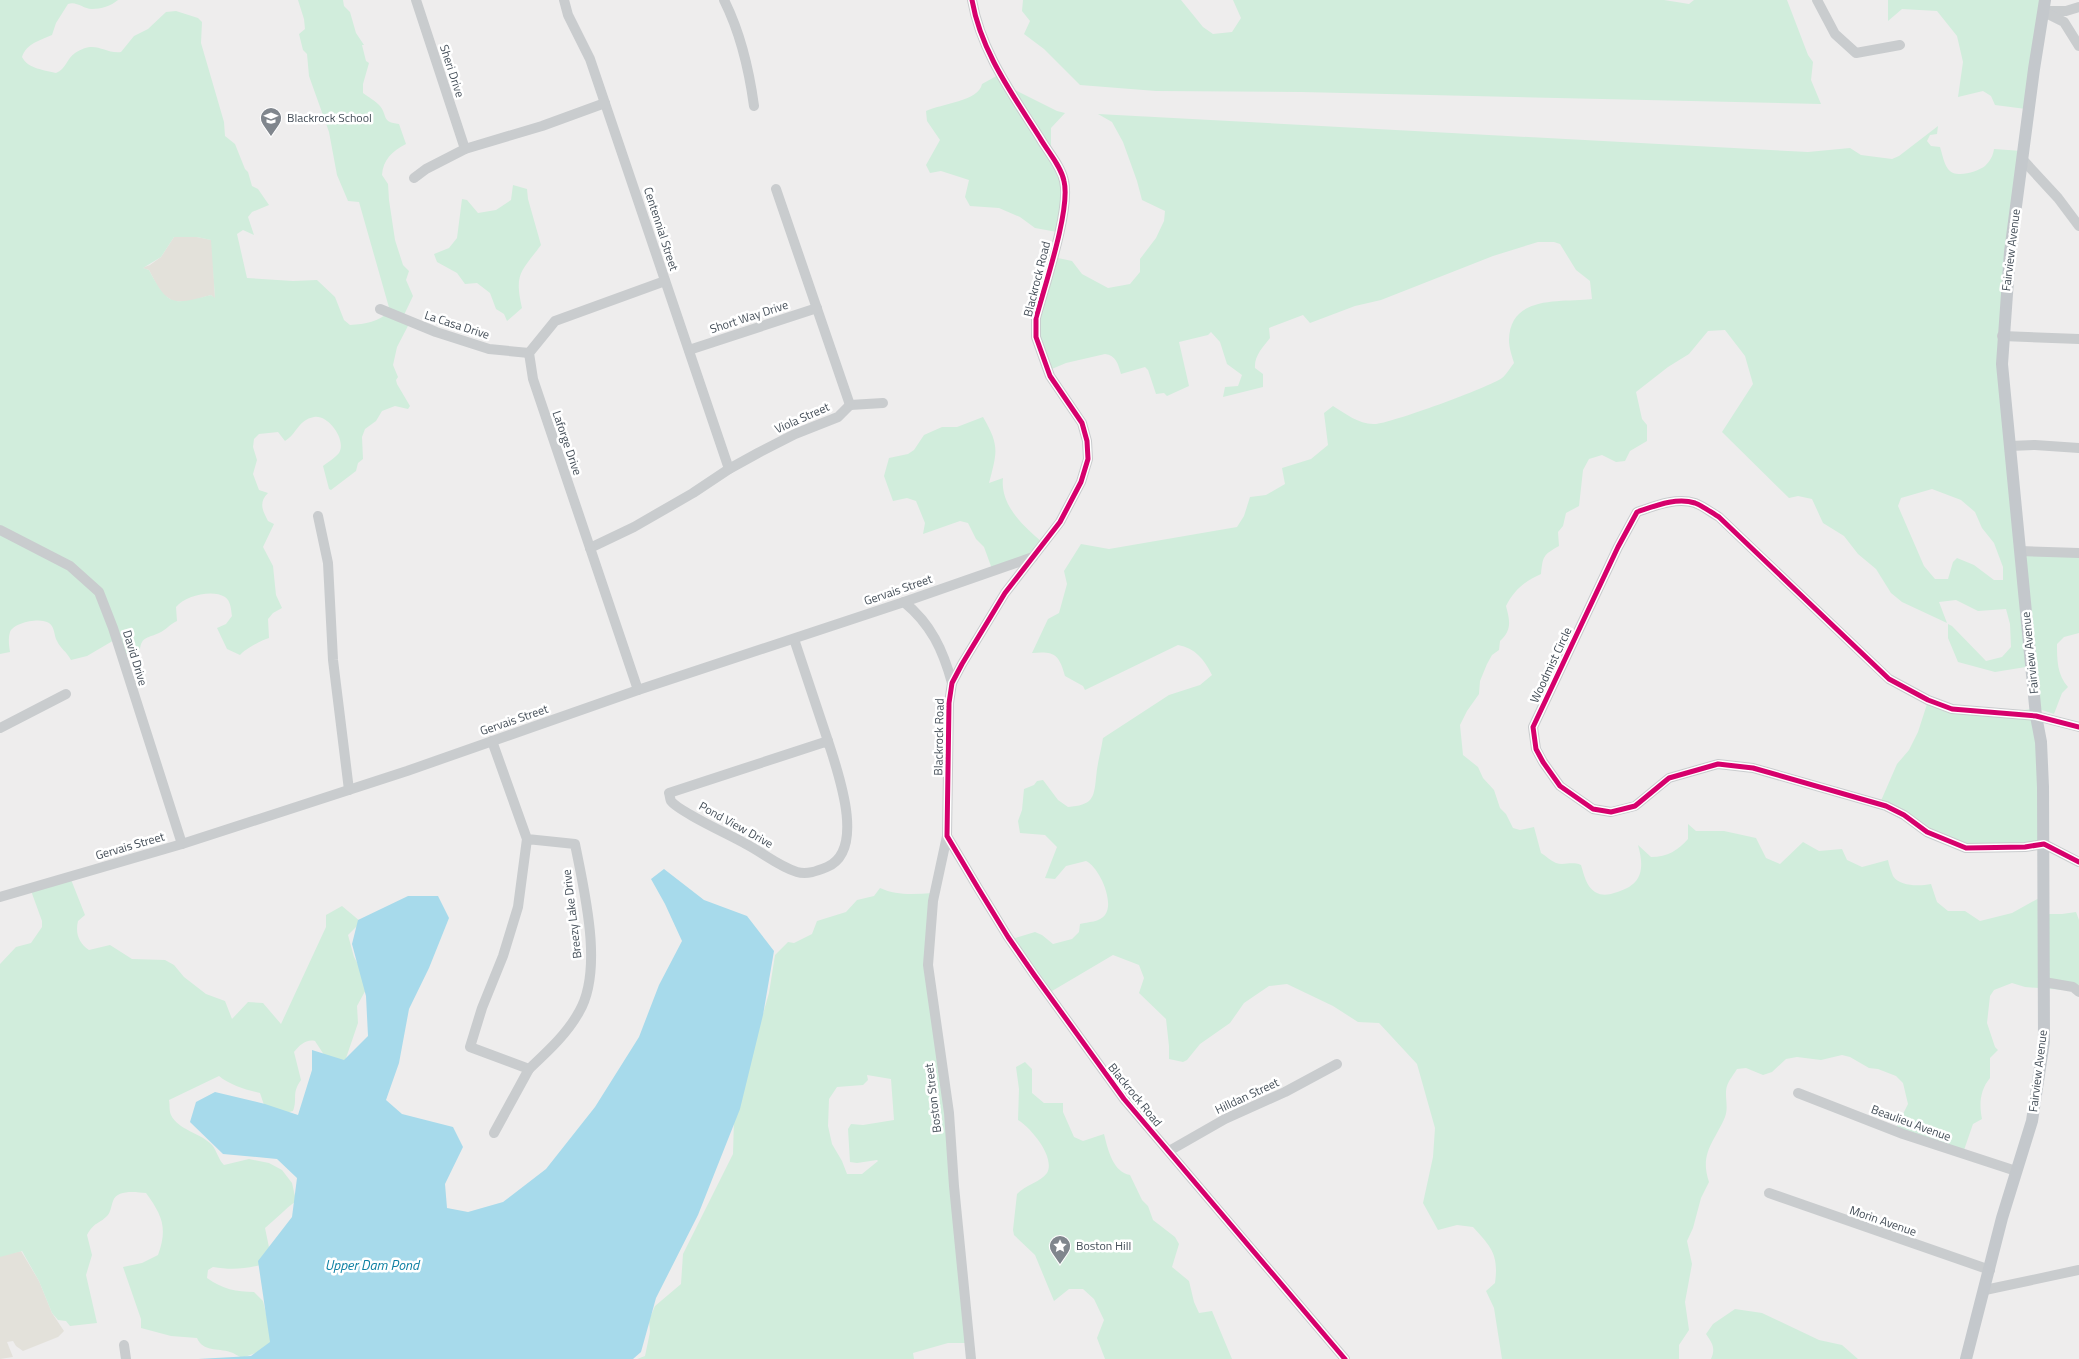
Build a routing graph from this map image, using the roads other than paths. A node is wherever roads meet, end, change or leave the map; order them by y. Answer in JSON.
{"nodes":[{"id":1,"x":416,"y":0,"type":"edge"},
{"id":2,"x":564,"y":0,"type":"edge"},
{"id":3,"x":724,"y":0,"type":"edge"},
{"id":4,"x":972,"y":0,"type":"edge"},
{"id":5,"x":1817,"y":0,"type":"edge"},
{"id":6,"x":2045,"y":6,"type":"edge"},
{"id":7,"x":2079,"y":7,"type":"edge"},
{"id":8,"x":1900,"y":45,"type":"dead end"},
{"id":9,"x":2079,"y":46,"type":"edge"},
{"id":10,"x":604,"y":103,"type":"junction"},
{"id":11,"x":754,"y":106,"type":"dead end"},
{"id":12,"x":465,"y":150,"type":"junction"},
{"id":13,"x":2023,"y":160,"type":"junction"},
{"id":14,"x":414,"y":178,"type":"dead end"},
{"id":15,"x":776,"y":189,"type":"dead end"},
{"id":16,"x":2079,"y":226,"type":"edge"},
{"id":17,"x":665,"y":281,"type":"junction"},
{"id":18,"x":816,"y":308,"type":"junction"},
{"id":19,"x":380,"y":309,"type":"dead end"},
{"id":20,"x":2002,"y":336,"type":"junction"},
{"id":21,"x":2079,"y":339,"type":"edge"},
{"id":22,"x":689,"y":350,"type":"junction"},
{"id":23,"x":529,"y":353,"type":"junction"},
{"id":24,"x":883,"y":403,"type":"dead end"},
{"id":25,"x":850,"y":405,"type":"junction"},
{"id":26,"x":2010,"y":446,"type":"junction"},
{"id":27,"x":2079,"y":448,"type":"edge"},
{"id":28,"x":728,"y":469,"type":"junction"},
{"id":29,"x":318,"y":516,"type":"dead end"},
{"id":30,"x":0,"y":530,"type":"edge"},
{"id":31,"x":590,"y":548,"type":"junction"},
{"id":32,"x":2020,"y":551,"type":"junction"},
{"id":33,"x":2079,"y":553,"type":"edge"},
{"id":34,"x":1033,"y":557,"type":"junction"},
{"id":35,"x":904,"y":602,"type":"junction"},
{"id":36,"x":794,"y":639,"type":"junction"},
{"id":37,"x":952,"y":683,"type":"junction"},
{"id":38,"x":638,"y":690,"type":"junction"},
{"id":39,"x":66,"y":694,"type":"dead end"},
{"id":40,"x":2036,"y":716,"type":"junction"},
{"id":41,"x":2079,"y":727,"type":"edge"},
{"id":42,"x":0,"y":728,"type":"edge"},
{"id":43,"x":492,"y":741,"type":"junction"},
{"id":44,"x":828,"y":741,"type":"junction"},
{"id":45,"x":349,"y":790,"type":"junction"},
{"id":46,"x":947,"y":836,"type":"junction"},
{"id":47,"x":527,"y":839,"type":"junction"},
{"id":48,"x":182,"y":844,"type":"junction"},
{"id":49,"x":2044,"y":844,"type":"junction"},
{"id":50,"x":2079,"y":862,"type":"edge"},
{"id":51,"x":0,"y":897,"type":"edge"},
{"id":52,"x":2044,"y":982,"type":"junction"},
{"id":53,"x":2079,"y":992,"type":"edge"},
{"id":54,"x":1337,"y":1064,"type":"dead end"},
{"id":55,"x":529,"y":1069,"type":"junction"},
{"id":56,"x":1798,"y":1093,"type":"dead end"},
{"id":57,"x":494,"y":1134,"type":"dead end"},
{"id":58,"x":1169,"y":1151,"type":"junction"},
{"id":59,"x":2016,"y":1171,"type":"junction"},
{"id":60,"x":1769,"y":1194,"type":"dead end"},
{"id":61,"x":1990,"y":1270,"type":"junction"},
{"id":62,"x":2079,"y":1270,"type":"edge"},
{"id":63,"x":1985,"y":1290,"type":"junction"},
{"id":64,"x":124,"y":1345,"type":"dead end"},
{"id":65,"x":126,"y":1359,"type":"edge"},
{"id":66,"x":971,"y":1359,"type":"edge"},
{"id":67,"x":1345,"y":1359,"type":"edge"},
{"id":68,"x":1966,"y":1359,"type":"edge"}],
"edges":[{"from":1,"to":12,"type":"street","name":"Sheri Drive"},
{"from":2,"to":10,"type":"street","name":"Centennial Street"},
{"from":3,"to":11,"type":"street"},
{"from":4,"to":34,"type":"street","name":"Blackrock Road"},
{"from":5,"to":8,"type":"street"},
{"from":6,"to":7,"type":"street"},
{"from":6,"to":9,"type":"street"},
{"from":6,"to":13,"type":"main road","name":"Fairview Avenue"},
{"from":10,"to":12,"type":"street"},
{"from":10,"to":17,"type":"street","name":"Centennial Street"},
{"from":12,"to":14,"type":"street"},
{"from":13,"to":16,"type":"street"},
{"from":13,"to":20,"type":"main road","name":"Fairview Avenue"},
{"from":15,"to":18,"type":"street"},
{"from":17,"to":22,"type":"street","name":"Centennial Street"},
{"from":17,"to":23,"type":"street"},
{"from":18,"to":22,"type":"street","name":"Short Way Drive"},
{"from":18,"to":25,"type":"street"},
{"from":19,"to":23,"type":"street","name":"La Casa Drive"},
{"from":20,"to":21,"type":"street"},
{"from":20,"to":26,"type":"main road","name":"Fairview Avenue"},
{"from":22,"to":28,"type":"street","name":"Centennial Street"},
{"from":23,"to":31,"type":"street","name":"Laforge Drive"},
{"from":24,"to":25,"type":"street"},
{"from":25,"to":28,"type":"street","name":"Viola Street"},
{"from":26,"to":27,"type":"street"},
{"from":26,"to":32,"type":"main road","name":"Fairview Avenue"},
{"from":28,"to":31,"type":"street","name":"Viola Street"},
{"from":29,"to":45,"type":"street"},
{"from":30,"to":48,"type":"street","name":"David Drive"},
{"from":31,"to":38,"type":"street","name":"Laforge Drive"},
{"from":32,"to":33,"type":"street"},
{"from":32,"to":40,"type":"main road","name":"Fairview Avenue"},
{"from":34,"to":35,"type":"street","name":"Gervais Street"},
{"from":34,"to":37,"type":"street","name":"Blackrock Road"},
{"from":35,"to":36,"type":"street","name":"Gervais Street"},
{"from":35,"to":37,"type":"street"},
{"from":36,"to":38,"type":"street","name":"Gervais Street"},
{"from":36,"to":44,"type":"street","name":"Pond View Drive"},
{"from":37,"to":46,"type":"street","name":"Blackrock Road"},
{"from":38,"to":43,"type":"street","name":"Gervais Street"},
{"from":39,"to":42,"type":"street"},
{"from":40,"to":41,"type":"street"},
{"from":40,"to":49,"type":"main road","name":"Fairview Avenue"},
{"from":40,"to":49,"type":"street","name":"Woodmist Circle"},
{"from":43,"to":45,"type":"street","name":"Gervais Street"},
{"from":43,"to":47,"type":"street"},
{"from":44,"to":44,"type":"street","name":"Pond View Drive"},
{"from":45,"to":48,"type":"street","name":"Gervais Street"},
{"from":46,"to":58,"type":"street","name":"Blackrock Road"},
{"from":46,"to":66,"type":"street","name":"Boston Street"},
{"from":47,"to":55,"type":"street"},
{"from":47,"to":55,"type":"street","name":"Breezy Lake Drive"},
{"from":48,"to":51,"type":"street","name":"Gervais Street"},
{"from":49,"to":50,"type":"street"},
{"from":49,"to":52,"type":"main road","name":"Fairview Avenue"},
{"from":52,"to":53,"type":"street"},
{"from":52,"to":59,"type":"main road","name":"Fairview Avenue"},
{"from":54,"to":58,"type":"street","name":"Hilldan Street"},
{"from":55,"to":57,"type":"street","name":"Breezy Lake Drive"},
{"from":56,"to":59,"type":"street","name":"Beaulieu Avenue"},
{"from":58,"to":67,"type":"street","name":"Blackrock Road"},
{"from":59,"to":61,"type":"main road","name":"Fairview Avenue"},
{"from":60,"to":61,"type":"street","name":"Morin Avenue"},
{"from":61,"to":63,"type":"main road","name":"Fairview Avenue"},
{"from":62,"to":63,"type":"street"},
{"from":63,"to":68,"type":"main road","name":"Fairview Avenue"},
{"from":64,"to":65,"type":"street"}]}
